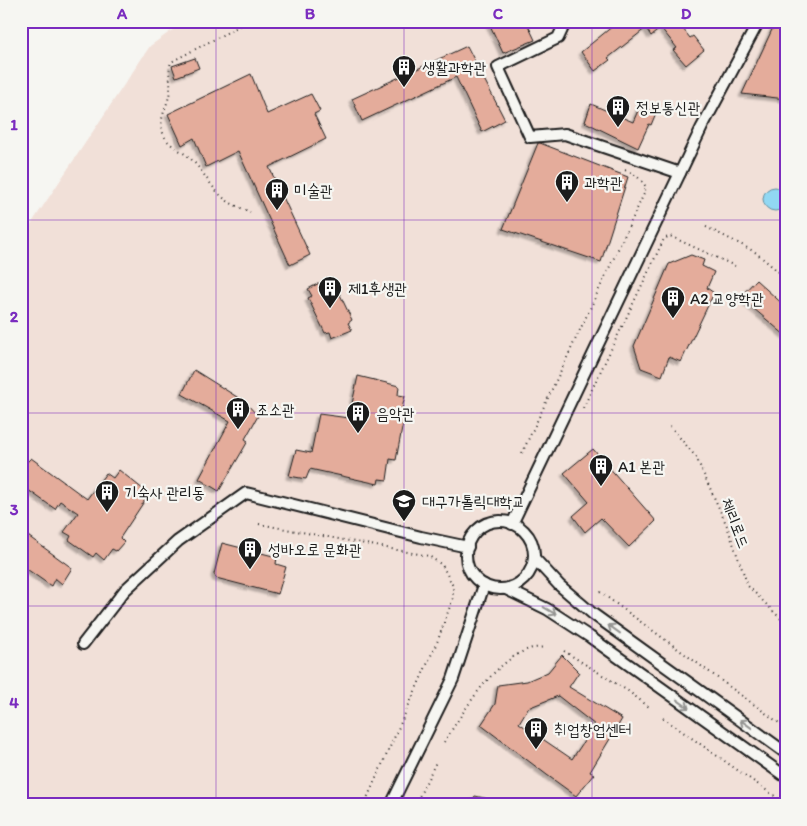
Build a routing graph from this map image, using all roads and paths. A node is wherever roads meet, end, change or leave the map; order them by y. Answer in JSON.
{"nodes":[{"id":1,"x":249,"y":21,"type":"edge"},
{"id":2,"x":566,"y":21,"type":"edge"},
{"id":3,"x":759,"y":21,"type":"edge"},
{"id":4,"x":625,"y":170,"type":"dead end"},
{"id":5,"x":680,"y":172,"type":"junction"},
{"id":6,"x":250,"y":212,"type":"dead end"},
{"id":7,"x":706,"y":227,"type":"dead end"},
{"id":8,"x":735,"y":266,"type":"dead end"},
{"id":9,"x":786,"y":278,"type":"edge"},
{"id":10,"x":583,"y":408,"type":"dead end"},
{"id":11,"x":670,"y":426,"type":"dead end"},
{"id":12,"x":522,"y":453,"type":"dead end"},
{"id":13,"x":786,"y":459,"type":"edge"},
{"id":14,"x":786,"y":466,"type":"edge"},
{"id":15,"x":259,"y":524,"type":"dead end"},
{"id":16,"x":512,"y":524,"type":"junction"},
{"id":17,"x":468,"y":547,"type":"junction"},
{"id":18,"x":534,"y":558,"type":"junction"},
{"id":19,"x":484,"y":585,"type":"junction"},
{"id":20,"x":506,"y":589,"type":"junction"},
{"id":21,"x":600,"y":592,"type":"dead end"},
{"id":22,"x":786,"y":624,"type":"edge"},
{"id":23,"x":83,"y":644,"type":"dead end"},
{"id":24,"x":545,"y":647,"type":"dead end"},
{"id":25,"x":564,"y":651,"type":"dead end"},
{"id":26,"x":649,"y":707,"type":"dead end"},
{"id":27,"x":663,"y":718,"type":"dead end"},
{"id":28,"x":786,"y":728,"type":"edge"},
{"id":29,"x":444,"y":742,"type":"dead end"},
{"id":30,"x":786,"y":753,"type":"edge"},
{"id":31,"x":436,"y":762,"type":"dead end"},
{"id":32,"x":786,"y":778,"type":"edge"},
{"id":33,"x":786,"y":804,"type":"edge"},
{"id":34,"x":364,"y":805,"type":"edge"},
{"id":35,"x":391,"y":805,"type":"edge"},
{"id":36,"x":415,"y":805,"type":"edge"}],
"edges":[{"from":1,"to":6,"type":"path"},
{"from":2,"to":5,"type":"lane"},
{"from":3,"to":5,"type":"lane"},
{"from":4,"to":12,"type":"path"},
{"from":5,"to":16,"type":"lane"},
{"from":7,"to":9,"type":"path"},
{"from":8,"to":10,"type":"path"},
{"from":11,"to":22,"type":"path","name":"체리로드"},
{"from":13,"to":14,"type":"path"},
{"from":15,"to":34,"type":"path"},
{"from":16,"to":17,"type":"lane"},
{"from":16,"to":18,"type":"lane"},
{"from":17,"to":19,"type":"lane"},
{"from":17,"to":23,"type":"lane"},
{"from":18,"to":20,"type":"lane"},
{"from":30,"to":18,"type":"lane","one_way":true},
{"from":19,"to":20,"type":"lane"},
{"from":19,"to":35,"type":"lane"},
{"from":20,"to":32,"type":"lane","one_way":true},
{"from":21,"to":28,"type":"path"},
{"from":24,"to":29,"type":"path"},
{"from":25,"to":26,"type":"path"},
{"from":27,"to":33,"type":"path"},
{"from":31,"to":36,"type":"path"}]}
